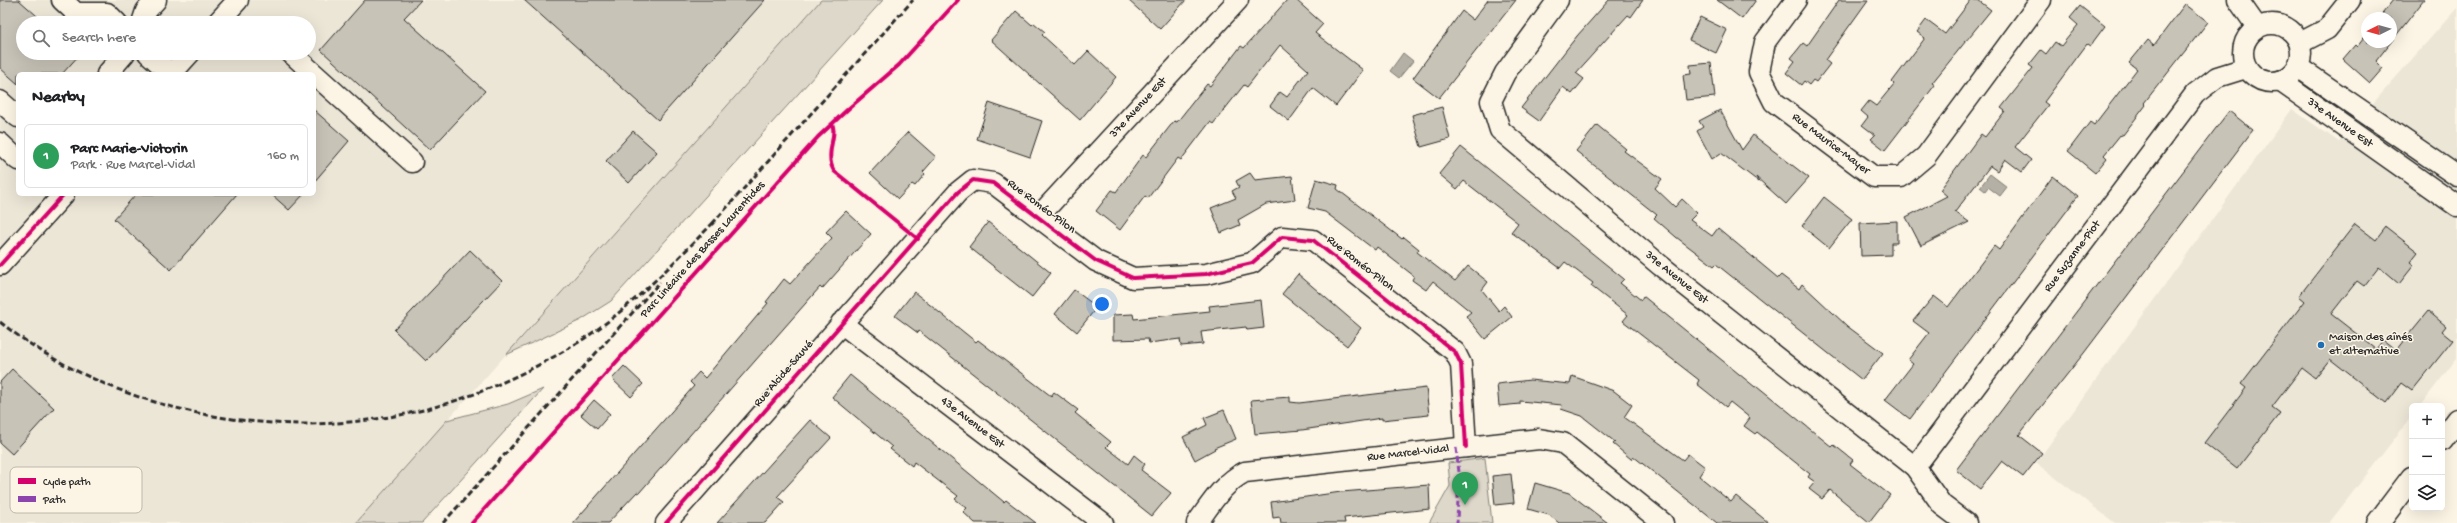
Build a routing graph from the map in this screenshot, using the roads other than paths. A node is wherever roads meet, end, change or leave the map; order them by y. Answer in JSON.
{"nodes":[{"id":1,"x":62,"y":0,"type":"edge"},
{"id":2,"x":156,"y":0,"type":"edge"},
{"id":3,"x":238,"y":0,"type":"edge"},
{"id":4,"x":1238,"y":0,"type":"edge"},
{"id":5,"x":1558,"y":0,"type":"edge"},
{"id":6,"x":1796,"y":0,"type":"edge"},
{"id":7,"x":2041,"y":0,"type":"edge"},
{"id":8,"x":2238,"y":0,"type":"edge"},
{"id":9,"x":2350,"y":0,"type":"edge"},
{"id":10,"x":110,"y":12,"type":"edge"},
{"id":11,"x":144,"y":16,"type":"edge"},
{"id":12,"x":223,"y":16,"type":"edge"},
{"id":13,"x":2257,"y":27,"type":"junction"},
{"id":14,"x":2300,"y":42,"type":"junction"},
{"id":15,"x":119,"y":60,"type":"edge"},
{"id":16,"x":156,"y":60,"type":"edge"},
{"id":17,"x":184,"y":60,"type":"edge"},
{"id":18,"x":299,"y":60,"type":"edge"},
{"id":19,"x":2298,"y":67,"type":"junction"},
{"id":20,"x":2246,"y":68,"type":"junction"},
{"id":21,"x":109,"y":72,"type":"edge"},
{"id":22,"x":169,"y":72,"type":"edge"},
{"id":23,"x":173,"y":72,"type":"edge"},
{"id":24,"x":312,"y":72,"type":"edge"},
{"id":25,"x":316,"y":76,"type":"edge"},
{"id":26,"x":2280,"y":81,"type":"junction"},
{"id":27,"x":0,"y":101,"type":"edge"},
{"id":28,"x":16,"y":115,"type":"edge"},
{"id":29,"x":0,"y":143,"type":"edge"},
{"id":30,"x":2413,"y":146,"type":"junction"},
{"id":31,"x":16,"y":158,"type":"edge"},
{"id":32,"x":412,"y":162,"type":"dead end"},
{"id":33,"x":2399,"y":165,"type":"junction"},
{"id":34,"x":2457,"y":176,"type":"edge"},
{"id":35,"x":59,"y":196,"type":"edge"},
{"id":36,"x":2457,"y":206,"type":"edge"},
{"id":37,"x":1039,"y":216,"type":"junction"},
{"id":38,"x":918,"y":239,"type":"joint"},
{"id":39,"x":0,"y":265,"type":"edge"},
{"id":40,"x":841,"y":323,"type":"junction"},
{"id":41,"x":2457,"y":420,"type":"edge"},
{"id":42,"x":2443,"y":439,"type":"edge"},
{"id":43,"x":1466,"y":447,"type":"junction"},
{"id":44,"x":1915,"y":467,"type":"junction"},
{"id":45,"x":2409,"y":482,"type":"edge"},
{"id":46,"x":666,"y":523,"type":"edge"},
{"id":47,"x":1103,"y":523,"type":"edge"},
{"id":48,"x":1197,"y":523,"type":"edge"},
{"id":49,"x":1663,"y":523,"type":"edge"},
{"id":50,"x":1966,"y":523,"type":"edge"},
{"id":51,"x":2378,"y":523,"type":"edge"}],
"edges":[{"from":1,"to":10,"type":"street"},
{"from":2,"to":11,"type":"street"},
{"from":3,"to":12,"type":"street"},
{"from":4,"to":37,"type":"street","name":"37e Avenue Est"},
{"from":5,"to":44,"type":"street","name":"39e Avenue Est"},
{"from":6,"to":7,"type":"street","name":"Rue Maurice-Mayer"},
{"from":8,"to":13,"type":"street"},
{"from":9,"to":14,"type":"street"},
{"from":13,"to":14,"type":"street"},
{"from":13,"to":20,"type":"street"},
{"from":14,"to":19,"type":"street"},
{"from":15,"to":21,"type":"street"},
{"from":16,"to":22,"type":"street"},
{"from":17,"to":23,"type":"street"},
{"from":18,"to":24,"type":"street"},
{"from":19,"to":26,"type":"street"},
{"from":19,"to":30,"type":"street","name":"37e Avenue Est"},
{"from":20,"to":26,"type":"street"},
{"from":20,"to":44,"type":"street","name":"Rue Suzanne-Piot"},
{"from":25,"to":32,"type":"street"},
{"from":26,"to":33,"type":"street","name":"37e Avenue Est"},
{"from":27,"to":28,"type":"street"},
{"from":29,"to":31,"type":"street"},
{"from":30,"to":33,"type":"street"},
{"from":30,"to":34,"type":"street","name":"37e Avenue Est"},
{"from":33,"to":36,"type":"street","name":"37e Avenue Est"},
{"from":35,"to":39,"type":"street"},
{"from":37,"to":38,"type":"street","name":"Rue Roméo-Pilon"},
{"from":37,"to":43,"type":"street","name":"Rue Roméo-Pilon"},
{"from":38,"to":40,"type":"street","name":"Rue Alcide-Sauvé"},
{"from":40,"to":46,"type":"street","name":"Rue Alcide-Sauvé"},
{"from":40,"to":47,"type":"street","name":"43e Avenue Est"},
{"from":41,"to":42,"type":"main road"},
{"from":43,"to":48,"type":"street","name":"Rue Marcel-Vidal"},
{"from":43,"to":49,"type":"street","name":"Rue Marcel-Vidal"},
{"from":44,"to":50,"type":"street","name":"39e Avenue Est"},
{"from":45,"to":51,"type":"main road"}]}
